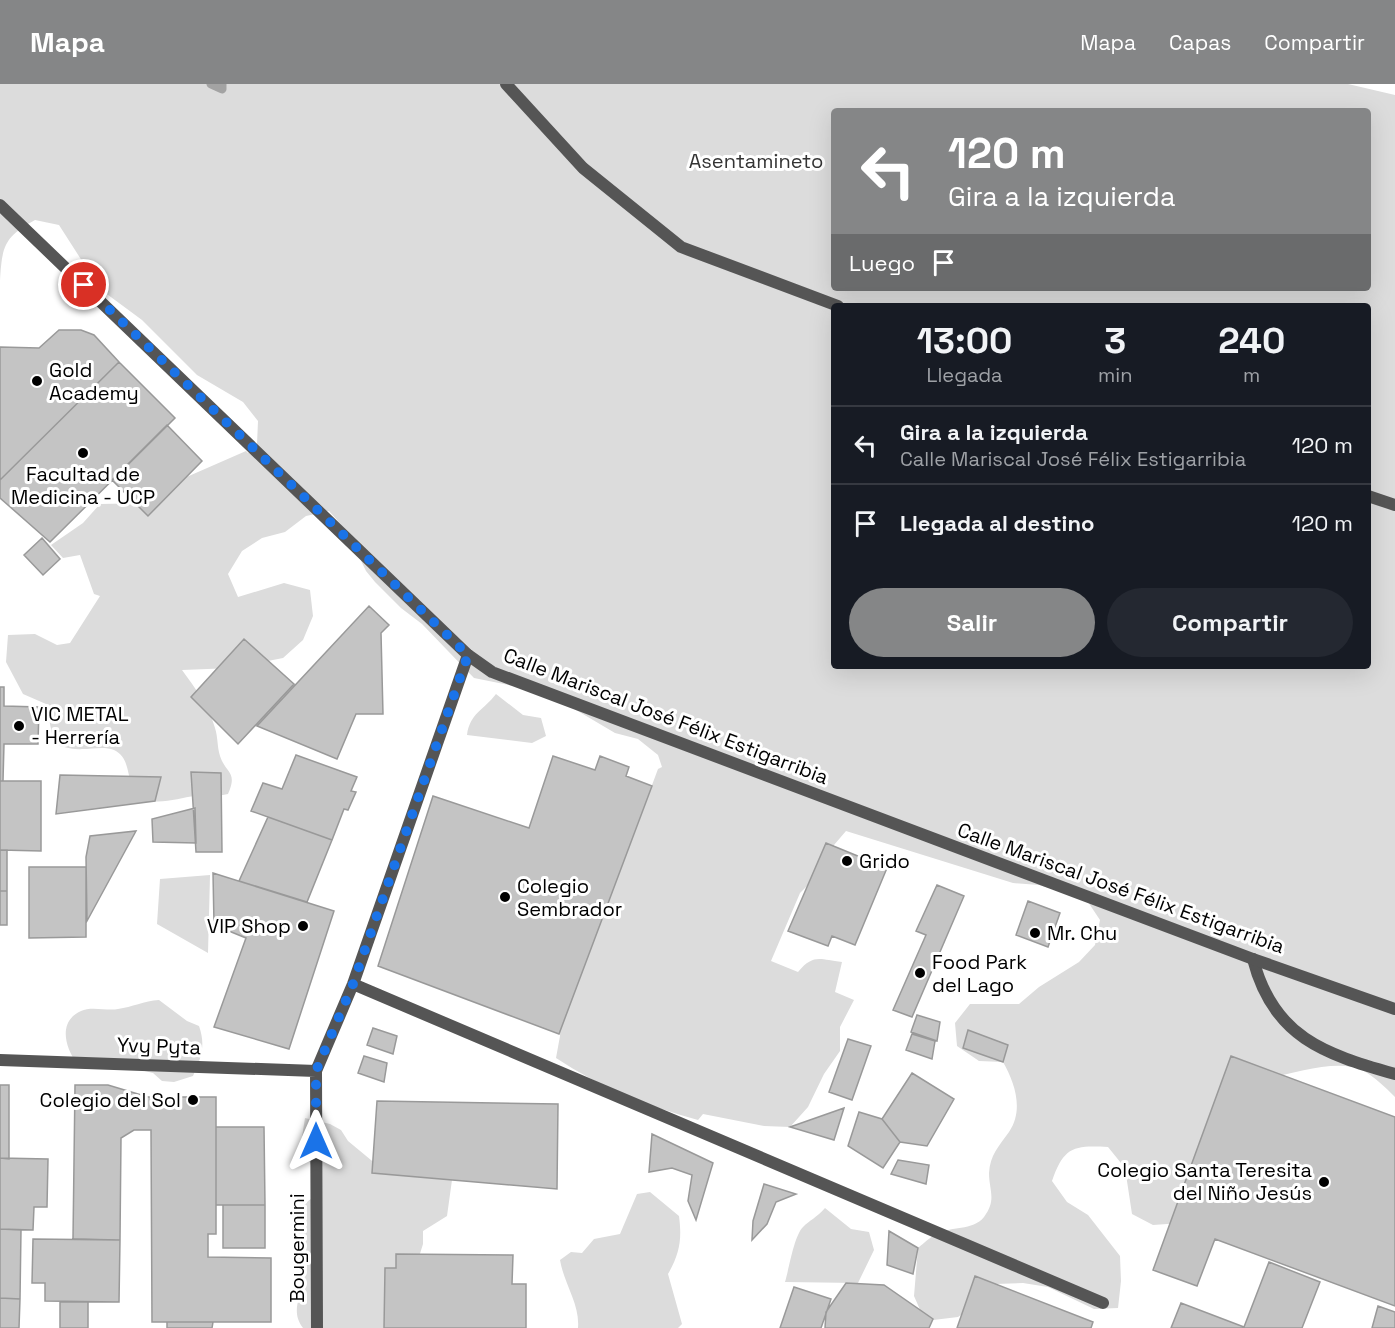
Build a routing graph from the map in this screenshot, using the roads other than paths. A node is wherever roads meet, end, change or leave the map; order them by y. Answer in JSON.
{"nodes":[{"id":1,"x":506,"y":84,"type":"edge"},
{"id":2,"x":0,"y":205,"type":"edge"},
{"id":3,"x":831,"y":303,"type":"edge"},
{"id":4,"x":1371,"y":497,"type":"edge"},
{"id":5,"x":1395,"y":506,"type":"edge"},
{"id":6,"x":468,"y":655,"type":"junction"},
{"id":7,"x":1252,"y":959,"type":"junction"},
{"id":8,"x":353,"y":984,"type":"junction"},
{"id":9,"x":1395,"y":1009,"type":"edge"},
{"id":10,"x":0,"y":1060,"type":"edge"},
{"id":11,"x":316,"y":1071,"type":"junction"},
{"id":12,"x":1395,"y":1074,"type":"edge"},
{"id":13,"x":1102,"y":1303,"type":"dead end"},
{"id":14,"x":317,"y":1328,"type":"edge"}],
"edges":[{"from":1,"to":3,"type":"street"},
{"from":2,"to":6,"type":"street","name":"Calle Mariscal José Félix Estigarribia"},
{"from":4,"to":5,"type":"street"},
{"from":6,"to":7,"type":"street","name":"Calle Mariscal José Félix Estigarribia"},
{"from":6,"to":8,"type":"street","name":"Bougermini"},
{"from":7,"to":9,"type":"street","name":"Calle Mariscal José Félix Estigarribia"},
{"from":7,"to":12,"type":"street"},
{"from":8,"to":11,"type":"street","name":"Bougermini"},
{"from":8,"to":13,"type":"street"},
{"from":10,"to":11,"type":"street","name":"Yvy Pyta"},
{"from":11,"to":14,"type":"street","name":"Bougermini"}]}
